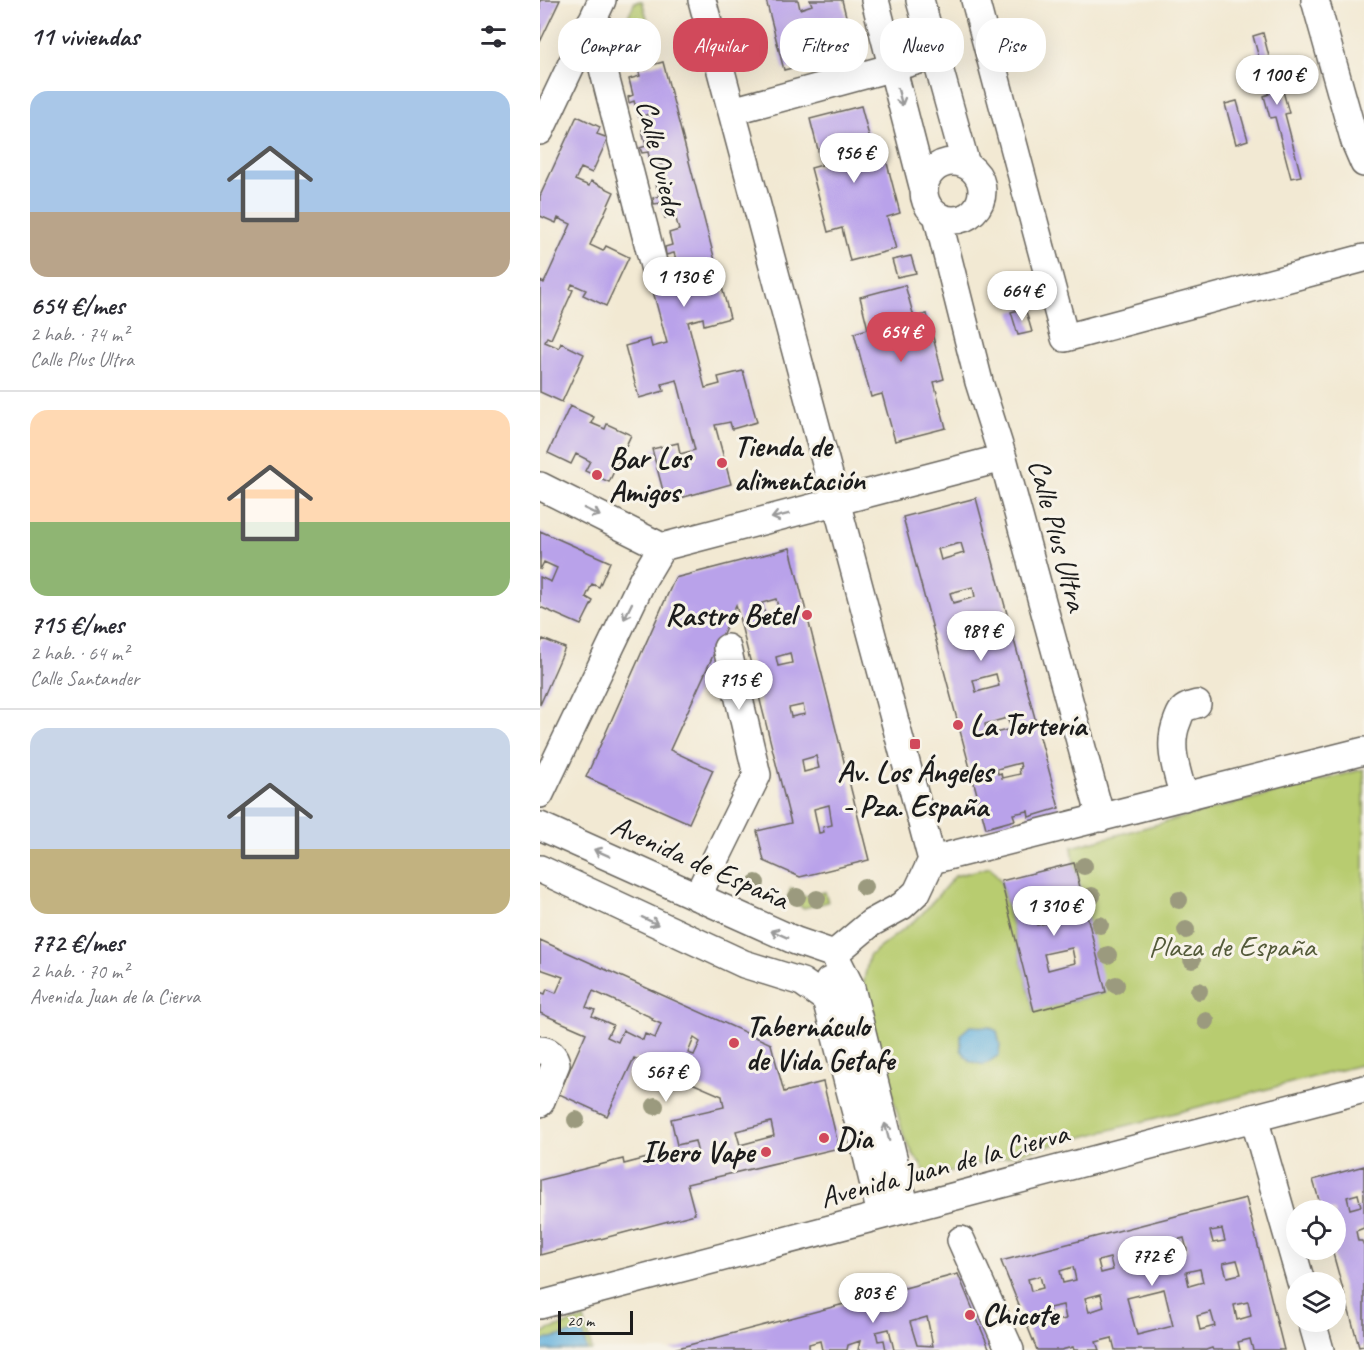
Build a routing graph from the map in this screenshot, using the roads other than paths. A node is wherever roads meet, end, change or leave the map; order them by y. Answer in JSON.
{"nodes":[{"id":1,"x":702,"y":0,"type":"edge"},
{"id":2,"x":875,"y":0,"type":"edge"},
{"id":3,"x":920,"y":0,"type":"edge"},
{"id":4,"x":975,"y":0,"type":"edge"},
{"id":5,"x":1315,"y":0,"type":"edge"},
{"id":6,"x":596,"y":11,"type":"edge"},
{"id":7,"x":924,"y":18,"type":"edge"},
{"id":8,"x":880,"y":20,"type":"edge"},
{"id":9,"x":880,"y":70,"type":"edge"},
{"id":10,"x":893,"y":72,"type":"edge"},
{"id":11,"x":939,"y":72,"type":"edge"},
{"id":12,"x":732,"y":111,"type":"junction"},
{"id":13,"x":540,"y":131,"type":"edge"},
{"id":14,"x":1364,"y":163,"type":"edge"},
{"id":15,"x":966,"y":165,"type":"junction"},
{"id":16,"x":924,"y":190,"type":"junction"},
{"id":17,"x":979,"y":206,"type":"junction"},
{"id":18,"x":937,"y":215,"type":"junction"},
{"id":19,"x":1364,"y":258,"type":"edge"},
{"id":20,"x":950,"y":271,"type":"junction"},
{"id":21,"x":656,"y":274,"type":"dead end"},
{"id":22,"x":1003,"y":458,"type":"junction"},
{"id":23,"x":540,"y":486,"type":"edge"},
{"id":24,"x":837,"y":502,"type":"junction"},
{"id":25,"x":662,"y":546,"type":"junction"},
{"id":26,"x":727,"y":648,"type":"dead end"},
{"id":27,"x":1197,"y":704,"type":"dead end"},
{"id":28,"x":1364,"y":752,"type":"edge"},
{"id":29,"x":540,"y":794,"type":"edge"},
{"id":30,"x":1184,"y":797,"type":"junction"},
{"id":31,"x":1101,"y":818,"type":"junction"},
{"id":32,"x":540,"y":826,"type":"edge"},
{"id":33,"x":932,"y":860,"type":"junction"},
{"id":34,"x":540,"y":869,"type":"edge"},
{"id":35,"x":697,"y":897,"type":"junction"},
{"id":36,"x":834,"y":954,"type":"junction"},
{"id":37,"x":826,"y":999,"type":"junction"},
{"id":38,"x":540,"y":1050,"type":"edge"},
{"id":39,"x":1364,"y":1089,"type":"edge"},
{"id":40,"x":540,"y":1103,"type":"edge"},
{"id":41,"x":1254,"y":1118,"type":"junction"},
{"id":42,"x":894,"y":1212,"type":"junction"},
{"id":43,"x":961,"y":1240,"type":"dead end"},
{"id":44,"x":1298,"y":1272,"type":"edge"},
{"id":45,"x":540,"y":1305,"type":"edge"},
{"id":46,"x":1315,"y":1332,"type":"edge"},
{"id":47,"x":1010,"y":1350,"type":"edge"},
{"id":48,"x":1320,"y":1350,"type":"edge"}],
"edges":[{"from":1,"to":12,"type":"street"},
{"from":2,"to":8,"type":"street"},
{"from":3,"to":7,"type":"street"},
{"from":4,"to":19,"type":"street"},
{"from":5,"to":14,"type":"street"},
{"from":6,"to":13,"type":"street"},
{"from":6,"to":21,"type":"street","name":"Calle Oviedo"},
{"from":9,"to":12,"type":"street"},
{"from":10,"to":16,"type":"street","one_way":true},
{"from":11,"to":15,"type":"street"},
{"from":12,"to":24,"type":"street"},
{"from":15,"to":16,"type":"street"},
{"from":15,"to":17,"type":"street"},
{"from":16,"to":18,"type":"street"},
{"from":17,"to":18,"type":"street"},
{"from":17,"to":20,"type":"street"},
{"from":18,"to":20,"type":"street","name":"Calle Plus Ultra"},
{"from":20,"to":22,"type":"street","name":"Calle Plus Ultra"},
{"from":22,"to":24,"type":"street"},
{"from":22,"to":31,"type":"street","name":"Calle Plus Ultra"},
{"from":23,"to":25,"type":"street","one_way":true},
{"from":24,"to":25,"type":"street","one_way":true},
{"from":24,"to":33,"type":"street"},
{"from":25,"to":29,"type":"street","one_way":true},
{"from":26,"to":35,"type":"street"},
{"from":27,"to":30,"type":"street"},
{"from":28,"to":30,"type":"street"},
{"from":30,"to":31,"type":"street"},
{"from":31,"to":33,"type":"street"},
{"from":35,"to":32,"type":"street","name":"Avenida de España","one_way":true},
{"from":33,"to":36,"type":"street"},
{"from":34,"to":37,"type":"street","one_way":true},
{"from":36,"to":35,"type":"street","name":"Avenida de España","one_way":true},
{"from":36,"to":37,"type":"street"},
{"from":42,"to":36,"type":"street","one_way":true},
{"from":37,"to":42,"type":"street"},
{"from":38,"to":40,"type":"street"},
{"from":39,"to":41,"type":"street","name":"Avenida Juan de la Cierva"},
{"from":41,"to":42,"type":"street","name":"Avenida Juan de la Cierva"},
{"from":41,"to":44,"type":"street"},
{"from":42,"to":45,"type":"street","name":"Avenida Juan de la Cierva"},
{"from":43,"to":47,"type":"street"},
{"from":46,"to":48,"type":"street"}]}
